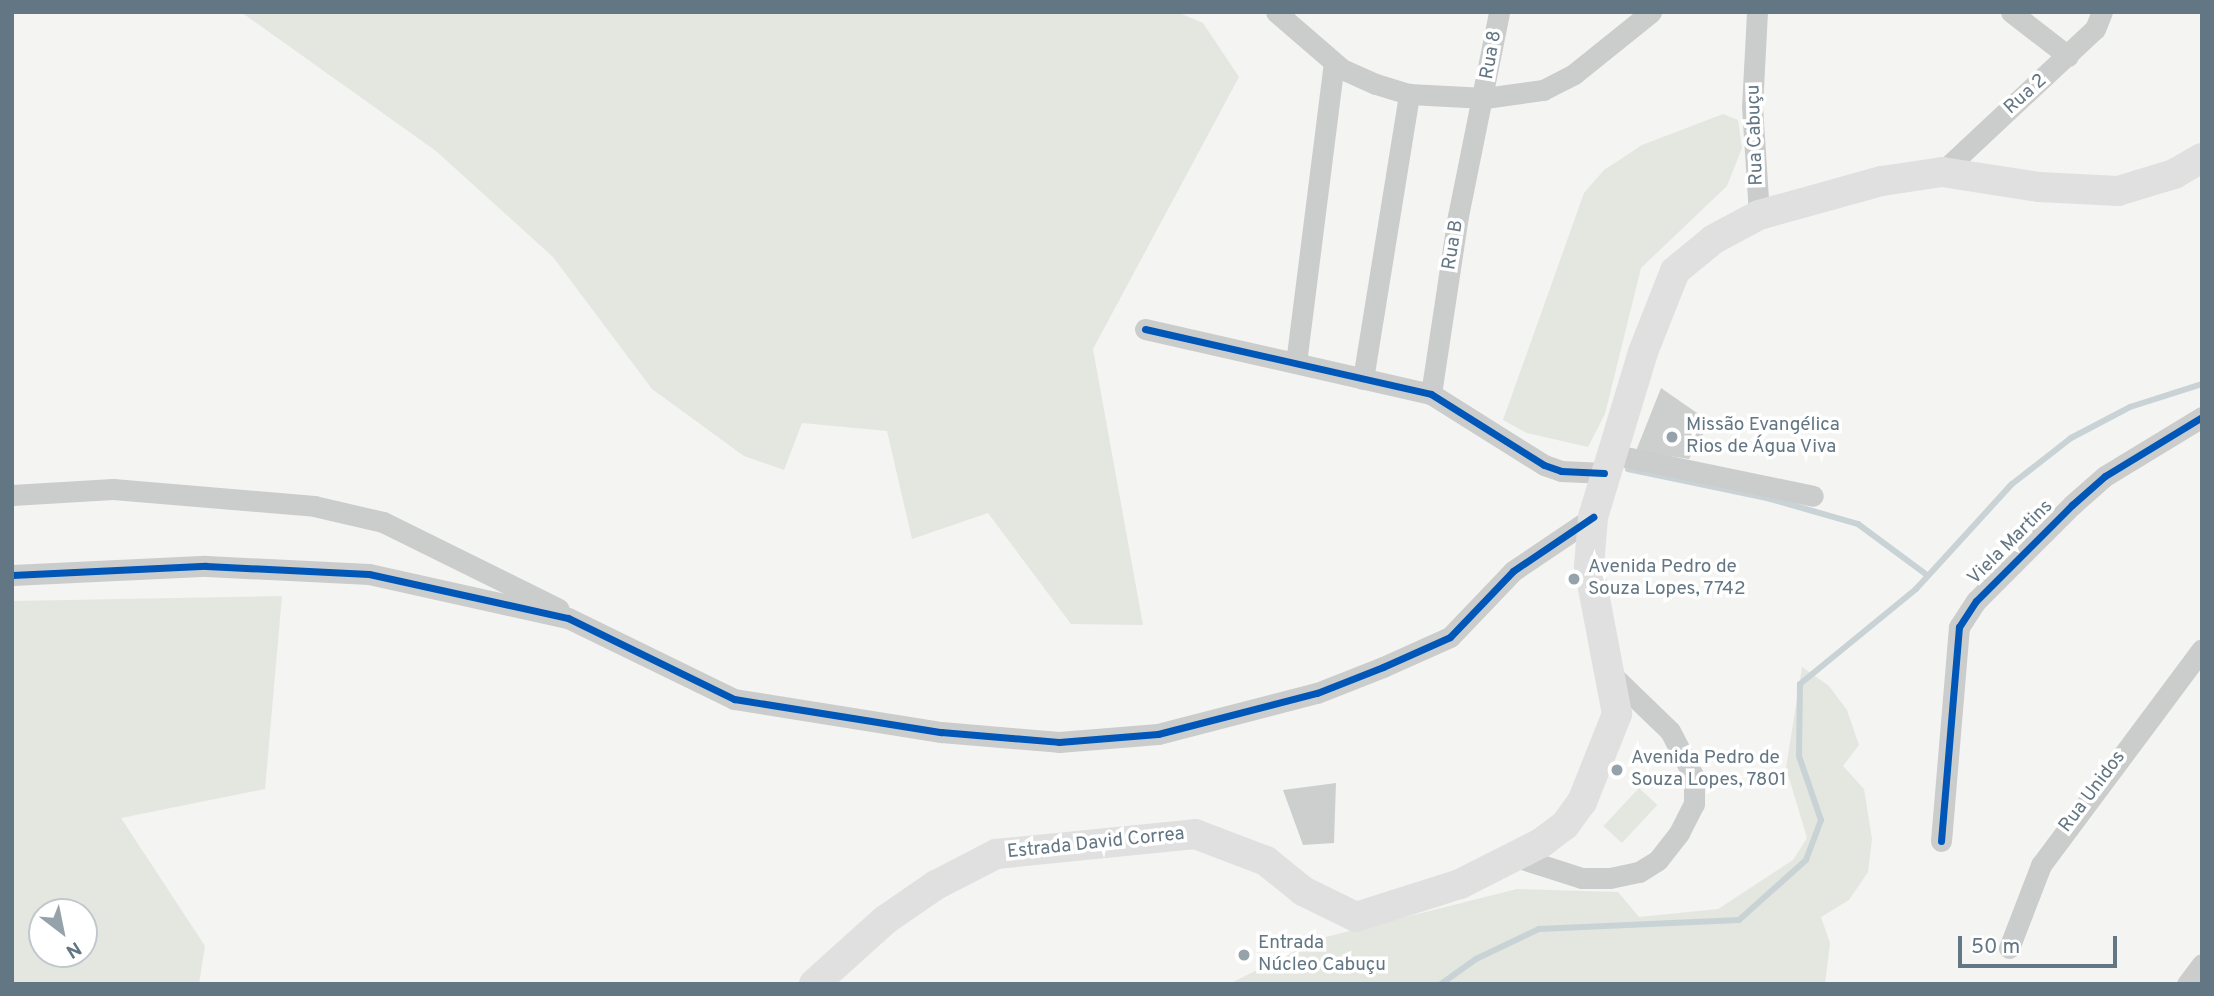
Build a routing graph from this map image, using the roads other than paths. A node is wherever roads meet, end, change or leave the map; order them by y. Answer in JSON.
{"nodes":[{"id":1,"x":1276,"y":12,"type":"edge"},
{"id":2,"x":1499,"y":12,"type":"edge"},
{"id":3,"x":1651,"y":12,"type":"edge"},
{"id":4,"x":1757,"y":12,"type":"edge"},
{"id":5,"x":2011,"y":12,"type":"edge"},
{"id":6,"x":2102,"y":12,"type":"edge"},
{"id":7,"x":2068,"y":56,"type":"junction"},
{"id":8,"x":1334,"y":64,"type":"junction"},
{"id":9,"x":1409,"y":94,"type":"junction"},
{"id":10,"x":1485,"y":98,"type":"junction"},
{"id":11,"x":2202,"y":158,"type":"edge"},
{"id":12,"x":1942,"y":172,"type":"junction"},
{"id":13,"x":1759,"y":215,"type":"junction"},
{"id":14,"x":1145,"y":329,"type":"dead end"},
{"id":15,"x":1296,"y":363,"type":"junction"},
{"id":16,"x":1363,"y":379,"type":"junction"},
{"id":17,"x":1431,"y":394,"type":"junction"},
{"id":18,"x":2202,"y":417,"type":"edge"},
{"id":19,"x":1607,"y":463,"type":"junction"},
{"id":20,"x":12,"y":495,"type":"edge"},
{"id":21,"x":1813,"y":496,"type":"dead end"},
{"id":22,"x":1592,"y":517,"type":"junction"},
{"id":23,"x":12,"y":575,"type":"edge"},
{"id":24,"x":568,"y":618,"type":"junction"},
{"id":25,"x":2202,"y":649,"type":"edge"},
{"id":26,"x":1610,"y":673,"type":"junction"},
{"id":27,"x":1941,"y":841,"type":"dead end"},
{"id":28,"x":1516,"y":858,"type":"junction"},
{"id":29,"x":2009,"y":948,"type":"dead end"},
{"id":30,"x":2202,"y":964,"type":"edge"},
{"id":31,"x":814,"y":984,"type":"edge"},
{"id":32,"x":2187,"y":984,"type":"edge"}],
"edges":[{"from":1,"to":8,"type":"street"},
{"from":2,"to":10,"type":"street","name":"Rua 8"},
{"from":3,"to":10,"type":"street"},
{"from":4,"to":13,"type":"street","name":"Rua Cabuçu"},
{"from":5,"to":7,"type":"street"},
{"from":6,"to":7,"type":"street","name":"Rua 2"},
{"from":7,"to":12,"type":"street","name":"Rua 2"},
{"from":8,"to":9,"type":"street"},
{"from":8,"to":15,"type":"street"},
{"from":9,"to":10,"type":"street"},
{"from":9,"to":16,"type":"street"},
{"from":10,"to":17,"type":"street","name":"Rua B"},
{"from":11,"to":12,"type":"main road"},
{"from":12,"to":13,"type":"main road"},
{"from":13,"to":19,"type":"main road"},
{"from":14,"to":15,"type":"street"},
{"from":15,"to":16,"type":"street"},
{"from":16,"to":17,"type":"street"},
{"from":17,"to":19,"type":"street"},
{"from":18,"to":27,"type":"street","name":"Viela Martins"},
{"from":19,"to":21,"type":"street"},
{"from":19,"to":22,"type":"main road"},
{"from":20,"to":24,"type":"street"},
{"from":22,"to":24,"type":"street"},
{"from":22,"to":26,"type":"main road"},
{"from":23,"to":24,"type":"street"},
{"from":25,"to":29,"type":"street","name":"Rua Unidos"},
{"from":26,"to":28,"type":"main road"},
{"from":26,"to":28,"type":"street"},
{"from":28,"to":31,"type":"main road","name":"Estrada David Correa"},
{"from":30,"to":32,"type":"street"}]}
